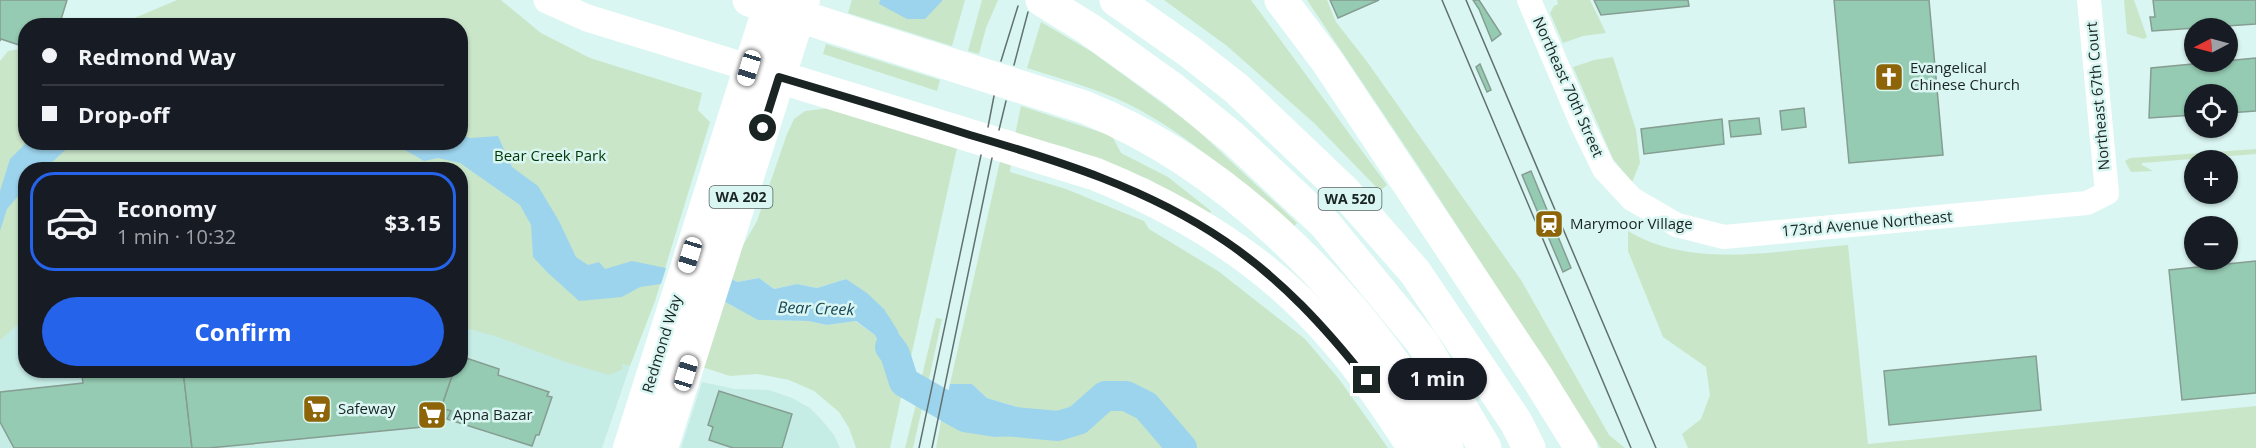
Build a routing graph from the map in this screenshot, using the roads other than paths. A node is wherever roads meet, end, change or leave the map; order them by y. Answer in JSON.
{"nodes":[{"id":1,"x":547,"y":0,"type":"edge"},
{"id":2,"x":749,"y":0,"type":"edge"},
{"id":3,"x":771,"y":0,"type":"edge"},
{"id":4,"x":804,"y":0,"type":"edge"},
{"id":5,"x":1042,"y":0,"type":"edge"},
{"id":6,"x":1116,"y":0,"type":"edge"},
{"id":7,"x":1281,"y":0,"type":"edge"},
{"id":8,"x":1529,"y":0,"type":"edge"},
{"id":9,"x":2089,"y":0,"type":"edge"},
{"id":10,"x":764,"y":72,"type":"junction"},
{"id":11,"x":2107,"y":193,"type":"joint"},
{"id":12,"x":1632,"y":199,"type":"joint"},
{"id":13,"x":629,"y":448,"type":"edge"},
{"id":14,"x":662,"y":448,"type":"edge"},
{"id":15,"x":1414,"y":448,"type":"edge"},
{"id":16,"x":1447,"y":448,"type":"edge"},
{"id":17,"x":1485,"y":448,"type":"edge"},
{"id":18,"x":1529,"y":448,"type":"edge"},
{"id":19,"x":1581,"y":448,"type":"edge"}],
"edges":[{"from":1,"to":10,"type":"main road"},
{"from":2,"to":16,"type":"highway"},
{"from":3,"to":10,"type":"main road","name":"Redmond Way","number":"WA 202"},
{"from":4,"to":10,"type":"main road","name":"Redmond Way","number":"WA 202"},
{"from":5,"to":17,"type":"highway","number":"WA 520"},
{"from":6,"to":18,"type":"highway","number":"WA 520"},
{"from":7,"to":19,"type":"highway"},
{"from":8,"to":12,"type":"street","name":"Northeast 70th Street"},
{"from":9,"to":11,"type":"street","name":"Northeast 67th Court"},
{"from":10,"to":13,"type":"main road","name":"Redmond Way","number":"WA 202"},
{"from":10,"to":14,"type":"main road","name":"Redmond Way","number":"WA 202"},
{"from":10,"to":15,"type":"highway"},
{"from":11,"to":12,"type":"street","name":"173rd Avenue Northeast"}]}
